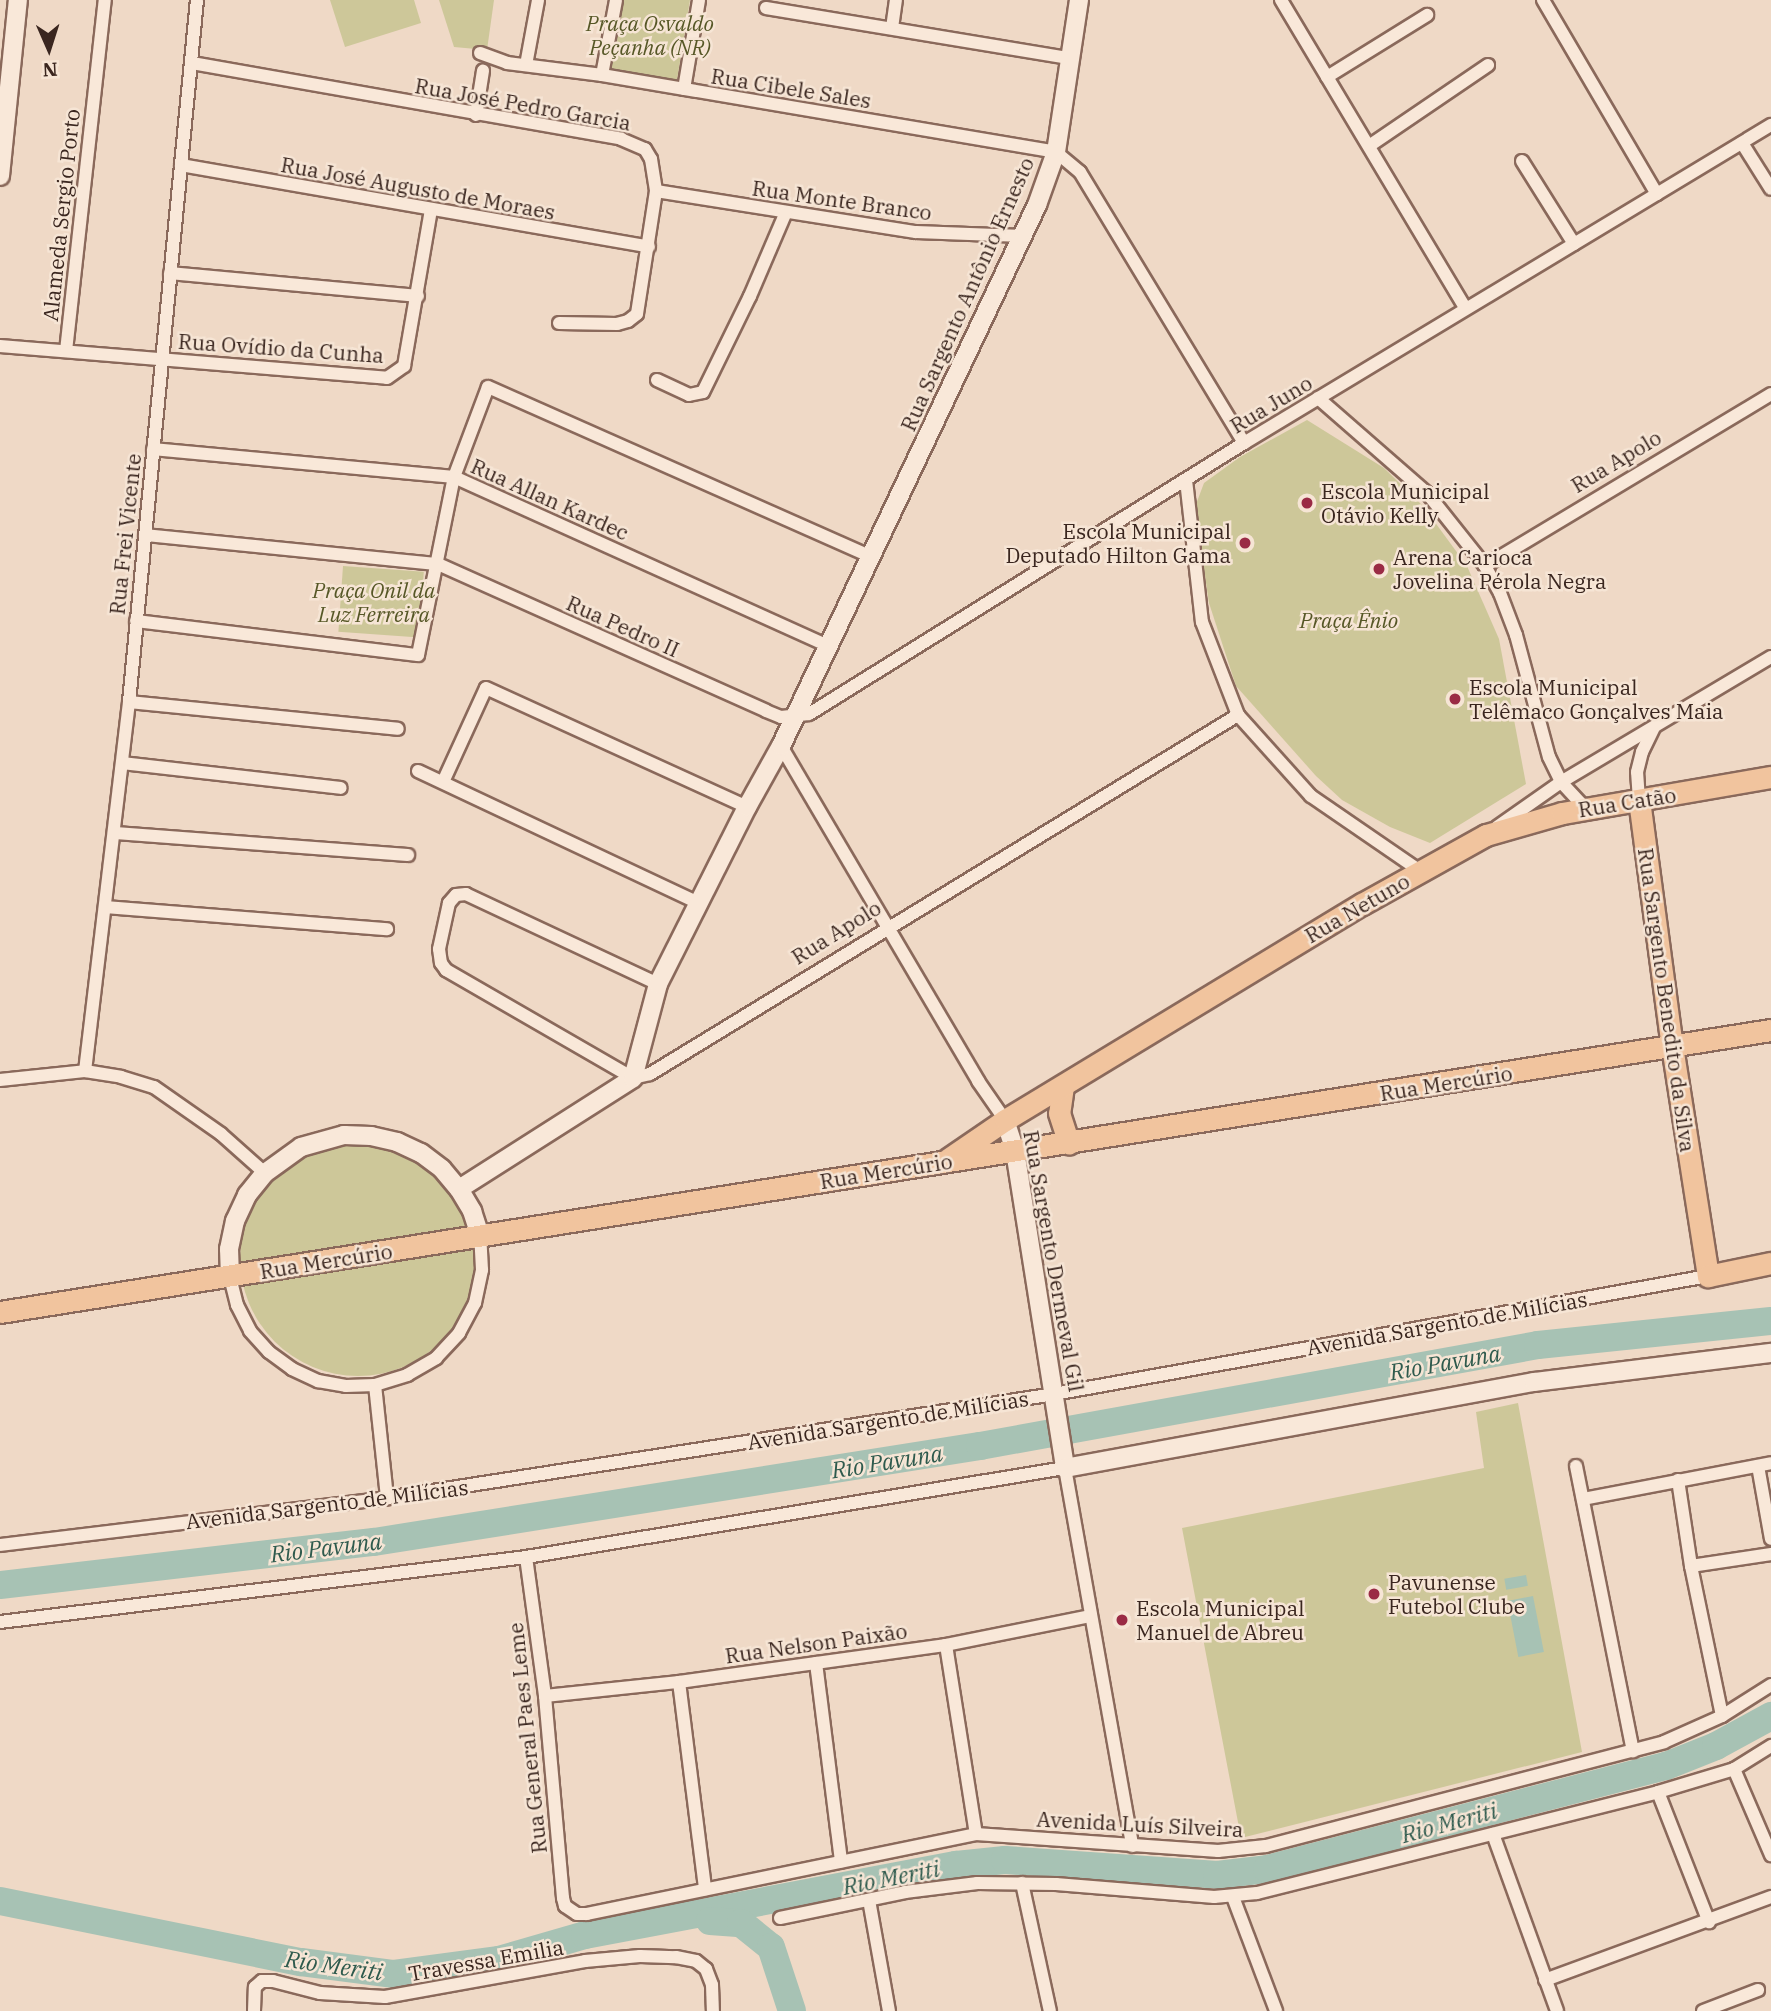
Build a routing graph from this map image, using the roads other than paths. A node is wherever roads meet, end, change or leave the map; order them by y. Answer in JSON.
{"nodes":[{"id":1,"x":18,"y":0,"type":"edge"},
{"id":2,"x":104,"y":0,"type":"edge"},
{"id":3,"x":197,"y":0,"type":"edge"},
{"id":4,"x":538,"y":0,"type":"edge"},
{"id":5,"x":616,"y":0,"type":"edge"},
{"id":6,"x":699,"y":0,"type":"edge"},
{"id":7,"x":896,"y":0,"type":"edge"},
{"id":8,"x":1079,"y":0,"type":"edge"},
{"id":9,"x":1281,"y":0,"type":"edge"},
{"id":10,"x":1543,"y":0,"type":"edge"},
{"id":11,"x":766,"y":8,"type":"dead end"},
{"id":12,"x":1427,"y":15,"type":"dead end"},
{"id":13,"x":892,"y":28,"type":"junction"},
{"id":14,"x":480,"y":53,"type":"dead end"},
{"id":15,"x":1069,"y":58,"type":"junction"},
{"id":16,"x":192,"y":62,"type":"junction"},
{"id":17,"x":526,"y":65,"type":"junction"},
{"id":18,"x":1488,"y":65,"type":"dead end"},
{"id":19,"x":483,"y":71,"type":"dead end"},
{"id":20,"x":602,"y":75,"type":"junction"},
{"id":21,"x":1327,"y":77,"type":"junction"},
{"id":22,"x":684,"y":89,"type":"junction"},
{"id":23,"x":476,"y":115,"type":"junction"},
{"id":24,"x":1771,"y":125,"type":"edge"},
{"id":25,"x":1742,"y":143,"type":"junction"},
{"id":26,"x":1369,"y":146,"type":"junction"},
{"id":27,"x":1055,"y":152,"type":"junction"},
{"id":28,"x":1522,"y":161,"type":"dead end"},
{"id":29,"x":181,"y":166,"type":"junction"},
{"id":30,"x":0,"y":176,"type":"edge"},
{"id":31,"x":1771,"y":189,"type":"edge"},
{"id":32,"x":656,"y":191,"type":"junction"},
{"id":33,"x":1657,"y":194,"type":"junction"},
{"id":34,"x":431,"y":210,"type":"junction"},
{"id":35,"x":786,"y":212,"type":"junction"},
{"id":36,"x":1023,"y":236,"type":"junction"},
{"id":37,"x":1574,"y":244,"type":"junction"},
{"id":38,"x":649,"y":247,"type":"junction"},
{"id":39,"x":170,"y":273,"type":"junction"},
{"id":40,"x":418,"y":296,"type":"junction"},
{"id":41,"x":1465,"y":308,"type":"junction"},
{"id":42,"x":559,"y":323,"type":"dead end"},
{"id":43,"x":0,"y":346,"type":"edge"},
{"id":44,"x":66,"y":351,"type":"junction"},
{"id":45,"x":162,"y":358,"type":"junction"},
{"id":46,"x":657,"y":380,"type":"dead end"},
{"id":47,"x":1771,"y":394,"type":"edge"},
{"id":48,"x":1318,"y":398,"type":"junction"},
{"id":49,"x":1244,"y":443,"type":"junction"},
{"id":50,"x":153,"y":449,"type":"junction"},
{"id":51,"x":454,"y":477,"type":"junction"},
{"id":52,"x":1186,"y":480,"type":"junction"},
{"id":53,"x":145,"y":535,"type":"junction"},
{"id":54,"x":870,"y":556,"type":"junction"},
{"id":55,"x":438,"y":564,"type":"junction"},
{"id":56,"x":1485,"y":566,"type":"junction"},
{"id":57,"x":136,"y":621,"type":"junction"},
{"id":58,"x":830,"y":646,"type":"junction"},
{"id":59,"x":1771,"y":657,"type":"edge"},
{"id":60,"x":129,"y":702,"type":"junction"},
{"id":61,"x":1238,"y":715,"type":"junction"},
{"id":62,"x":794,"y":718,"type":"junction"},
{"id":63,"x":1655,"y":726,"type":"junction"},
{"id":64,"x":398,"y":729,"type":"dead end"},
{"id":65,"x":781,"y":746,"type":"junction"},
{"id":66,"x":122,"y":762,"type":"junction"},
{"id":67,"x":418,"y":771,"type":"dead end"},
{"id":68,"x":1771,"y":777,"type":"edge"},
{"id":69,"x":443,"y":782,"type":"junction"},
{"id":70,"x":1560,"y":782,"type":"junction"},
{"id":71,"x":341,"y":788,"type":"dead end"},
{"id":72,"x":1639,"y":800,"type":"junction"},
{"id":73,"x":747,"y":807,"type":"junction"},
{"id":74,"x":1586,"y":809,"type":"junction"},
{"id":75,"x":115,"y":833,"type":"junction"},
{"id":76,"x":1486,"y":835,"type":"junction"},
{"id":77,"x":408,"y":855,"type":"dead end"},
{"id":78,"x":1420,"y":871,"type":"junction"},
{"id":79,"x":699,"y":903,"type":"junction"},
{"id":80,"x":105,"y":907,"type":"junction"},
{"id":81,"x":888,"y":927,"type":"junction"},
{"id":82,"x":387,"y":929,"type":"dead end"},
{"id":83,"x":657,"y":985,"type":"junction"},
{"id":84,"x":1771,"y":1030,"type":"edge"},
{"id":85,"x":1672,"y":1046,"type":"junction"},
{"id":86,"x":85,"y":1071,"type":"junction"},
{"id":87,"x":634,"y":1078,"type":"junction"},
{"id":88,"x":0,"y":1080,"type":"edge"},
{"id":89,"x":1063,"y":1086,"type":"junction"},
{"id":90,"x":1004,"y":1120,"type":"junction"},
{"id":91,"x":1069,"y":1143,"type":"junction"},
{"id":92,"x":1015,"y":1151,"type":"junction"},
{"id":93,"x":943,"y":1162,"type":"junction"},
{"id":94,"x":265,"y":1173,"type":"junction"},
{"id":95,"x":459,"y":1189,"type":"junction"},
{"id":96,"x":480,"y":1236,"type":"junction"},
{"id":97,"x":1771,"y":1263,"type":"edge"},
{"id":98,"x":1708,"y":1276,"type":"junction"},
{"id":99,"x":230,"y":1277,"type":"junction"},
{"id":100,"x":0,"y":1312,"type":"edge"},
{"id":101,"x":1771,"y":1353,"type":"edge"},
{"id":102,"x":375,"y":1385,"type":"junction"},
{"id":103,"x":1055,"y":1398,"type":"junction"},
{"id":104,"x":1064,"y":1462,"type":"junction"},
{"id":105,"x":1765,"y":1465,"type":"edge"},
{"id":106,"x":1576,"y":1466,"type":"dead end"},
{"id":107,"x":1678,"y":1480,"type":"junction"},
{"id":108,"x":387,"y":1499,"type":"junction"},
{"id":109,"x":1583,"y":1499,"type":"junction"},
{"id":110,"x":1771,"y":1539,"type":"edge"},
{"id":111,"x":0,"y":1545,"type":"edge"},
{"id":112,"x":1771,"y":1555,"type":"edge"},
{"id":113,"x":526,"y":1558,"type":"junction"},
{"id":114,"x":1690,"y":1566,"type":"junction"},
{"id":115,"x":1090,"y":1616,"type":"junction"},
{"id":116,"x":0,"y":1622,"type":"edge"},
{"id":117,"x":946,"y":1644,"type":"junction"},
{"id":118,"x":816,"y":1663,"type":"junction"},
{"id":119,"x":679,"y":1682,"type":"junction"},
{"id":120,"x":1771,"y":1685,"type":"edge"},
{"id":121,"x":545,"y":1696,"type":"junction"},
{"id":122,"x":1722,"y":1716,"type":"junction"},
{"id":123,"x":1771,"y":1746,"type":"edge"},
{"id":124,"x":1633,"y":1751,"type":"junction"},
{"id":125,"x":1734,"y":1769,"type":"junction"},
{"id":126,"x":1658,"y":1792,"type":"junction"},
{"id":127,"x":976,"y":1833,"type":"junction"},
{"id":128,"x":1493,"y":1834,"type":"junction"},
{"id":129,"x":1132,"y":1846,"type":"junction"},
{"id":130,"x":1771,"y":1855,"type":"edge"},
{"id":131,"x":841,"y":1861,"type":"junction"},
{"id":132,"x":1022,"y":1883,"type":"junction"},
{"id":133,"x":705,"y":1889,"type":"junction"},
{"id":134,"x":1233,"y":1897,"type":"junction"},
{"id":135,"x":1771,"y":1897,"type":"edge"},
{"id":136,"x":869,"y":1900,"type":"junction"},
{"id":137,"x":571,"y":1911,"type":"joint"},
{"id":138,"x":780,"y":1918,"type":"dead end"},
{"id":139,"x":1709,"y":1922,"type":"junction"},
{"id":140,"x":1545,"y":1980,"type":"junction"},
{"id":141,"x":1758,"y":1990,"type":"dead end"},
{"id":142,"x":254,"y":2011,"type":"edge"},
{"id":143,"x":713,"y":2011,"type":"edge"},
{"id":144,"x":889,"y":2011,"type":"edge"},
{"id":145,"x":1050,"y":2011,"type":"edge"},
{"id":146,"x":1276,"y":2011,"type":"edge"},
{"id":147,"x":1557,"y":2011,"type":"edge"},
{"id":148,"x":1703,"y":2011,"type":"edge"}],
"edges":[{"from":1,"to":30,"type":"street"},
{"from":2,"to":44,"type":"street","name":"Alameda Sergio Porto"},
{"from":3,"to":16,"type":"street","name":"Rua Frei Vicente"},
{"from":4,"to":17,"type":"street"},
{"from":5,"to":20,"type":"street"},
{"from":6,"to":22,"type":"street"},
{"from":7,"to":13,"type":"street"},
{"from":8,"to":15,"type":"street","name":"Rua Sargento Antônio Ernesto"},
{"from":9,"to":21,"type":"street"},
{"from":10,"to":33,"type":"street"},
{"from":11,"to":13,"type":"street"},
{"from":12,"to":21,"type":"street"},
{"from":13,"to":15,"type":"street"},
{"from":14,"to":17,"type":"street","name":"Rua Cibele Sales"},
{"from":15,"to":27,"type":"street","name":"Rua Sargento Antônio Ernesto"},
{"from":16,"to":23,"type":"street","name":"Rua José Pedro Garcia"},
{"from":16,"to":29,"type":"street","name":"Rua Frei Vicente"},
{"from":17,"to":20,"type":"street","name":"Rua Cibele Sales"},
{"from":18,"to":26,"type":"street"},
{"from":19,"to":23,"type":"street"},
{"from":20,"to":22,"type":"street","name":"Rua Cibele Sales"},
{"from":21,"to":26,"type":"street"},
{"from":22,"to":27,"type":"street","name":"Rua Cibele Sales"},
{"from":23,"to":32,"type":"street","name":"Rua José Pedro Garcia"},
{"from":24,"to":25,"type":"street","name":"Rua Juno"},
{"from":25,"to":31,"type":"street"},
{"from":25,"to":33,"type":"street","name":"Rua Juno"},
{"from":26,"to":41,"type":"street"},
{"from":27,"to":36,"type":"street","name":"Rua Sargento Antônio Ernesto"},
{"from":27,"to":49,"type":"street"},
{"from":28,"to":37,"type":"street"},
{"from":29,"to":34,"type":"street","name":"Rua José Augusto de Moraes"},
{"from":29,"to":39,"type":"street","name":"Rua Frei Vicente"},
{"from":32,"to":35,"type":"street","name":"Rua Monte Branco"},
{"from":32,"to":38,"type":"street","name":"Rua José Pedro Garcia"},
{"from":33,"to":37,"type":"street","name":"Rua Juno"},
{"from":34,"to":38,"type":"street","name":"Rua José Augusto de Moraes"},
{"from":34,"to":40,"type":"street","name":"Rua Ovídio da Cunha"},
{"from":35,"to":36,"type":"street","name":"Rua Monte Branco"},
{"from":35,"to":46,"type":"street"},
{"from":36,"to":54,"type":"street","name":"Rua Sargento Antônio Ernesto"},
{"from":37,"to":41,"type":"street","name":"Rua Juno"},
{"from":38,"to":42,"type":"street","name":"Rua José Pedro Garcia"},
{"from":39,"to":40,"type":"street"},
{"from":39,"to":45,"type":"street","name":"Rua Frei Vicente"},
{"from":40,"to":45,"type":"street","name":"Rua Ovídio da Cunha"},
{"from":41,"to":48,"type":"street","name":"Rua Juno"},
{"from":43,"to":44,"type":"street","name":"Rua Ovídio da Cunha"},
{"from":44,"to":45,"type":"street","name":"Rua Ovídio da Cunha"},
{"from":45,"to":50,"type":"street","name":"Rua Frei Vicente"},
{"from":47,"to":56,"type":"street","name":"Rua Apolo"},
{"from":48,"to":49,"type":"street","name":"Rua Juno"},
{"from":48,"to":56,"type":"street"},
{"from":49,"to":52,"type":"street","name":"Rua Juno"},
{"from":50,"to":51,"type":"street","name":"Rua Allan Kardec"},
{"from":50,"to":53,"type":"street","name":"Rua Frei Vicente"},
{"from":51,"to":54,"type":"street"},
{"from":51,"to":55,"type":"street"},
{"from":51,"to":58,"type":"street","name":"Rua Allan Kardec"},
{"from":52,"to":61,"type":"street"},
{"from":52,"to":62,"type":"street","name":"Rua Juno"},
{"from":53,"to":55,"type":"street","name":"Rua Pedro II"},
{"from":53,"to":57,"type":"street","name":"Rua Frei Vicente"},
{"from":54,"to":58,"type":"street","name":"Rua Sargento Antônio Ernesto"},
{"from":55,"to":57,"type":"street"},
{"from":55,"to":62,"type":"street","name":"Rua Pedro II"},
{"from":56,"to":70,"type":"street"},
{"from":57,"to":60,"type":"street","name":"Rua Frei Vicente"},
{"from":58,"to":62,"type":"street","name":"Rua Sargento Antônio Ernesto"},
{"from":59,"to":63,"type":"street","name":"Rua Netuno"},
{"from":60,"to":64,"type":"street"},
{"from":60,"to":66,"type":"street","name":"Rua Frei Vicente"},
{"from":61,"to":78,"type":"street"},
{"from":61,"to":81,"type":"street","name":"Rua Apolo"},
{"from":62,"to":65,"type":"street","name":"Rua Sargento Antônio Ernesto"},
{"from":63,"to":70,"type":"street","name":"Rua Netuno"},
{"from":63,"to":72,"type":"street","name":"Rua Sargento Benedito da Silva"},
{"from":65,"to":73,"type":"street","name":"Rua Sargento Antônio Ernesto"},
{"from":65,"to":81,"type":"street","name":"Rua Sargento Dermeval Gil"},
{"from":66,"to":71,"type":"street"},
{"from":66,"to":75,"type":"street","name":"Rua Frei Vicente"},
{"from":67,"to":69,"type":"street"},
{"from":68,"to":72,"type":"main road","name":"Rua Catão"},
{"from":69,"to":73,"type":"street"},
{"from":69,"to":79,"type":"street"},
{"from":70,"to":74,"type":"street"},
{"from":70,"to":76,"type":"street","name":"Rua Netuno"},
{"from":72,"to":74,"type":"main road","name":"Rua Catão"},
{"from":72,"to":85,"type":"main road","name":"Rua Sargento Benedito da Silva"},
{"from":73,"to":79,"type":"street","name":"Rua Sargento Antônio Ernesto"},
{"from":74,"to":76,"type":"main road","name":"Rua Catão"},
{"from":75,"to":77,"type":"street"},
{"from":75,"to":80,"type":"street","name":"Rua Frei Vicente"},
{"from":76,"to":78,"type":"main road","name":"Rua Netuno"},
{"from":78,"to":89,"type":"main road","name":"Rua Netuno"},
{"from":79,"to":83,"type":"street","name":"Rua Sargento Antônio Ernesto"},
{"from":80,"to":82,"type":"street"},
{"from":80,"to":86,"type":"street","name":"Rua Frei Vicente"},
{"from":81,"to":87,"type":"street","name":"Rua Apolo"},
{"from":81,"to":90,"type":"street","name":"Rua Sargento Dermeval Gil"},
{"from":83,"to":87,"type":"street","name":"Rua Sargento Antônio Ernesto"},
{"from":83,"to":87,"type":"street"},
{"from":84,"to":85,"type":"main road","name":"Rua Mercúrio"},
{"from":85,"to":91,"type":"main road","name":"Rua Mercúrio"},
{"from":85,"to":98,"type":"main road","name":"Rua Sargento Benedito da Silva"},
{"from":86,"to":88,"type":"street"},
{"from":86,"to":94,"type":"street"},
{"from":87,"to":95,"type":"street","name":"Rua Apolo"},
{"from":89,"to":90,"type":"main road","name":"Rua Netuno"},
{"from":89,"to":91,"type":"main road"},
{"from":90,"to":92,"type":"street","name":"Rua Sargento Dermeval Gil"},
{"from":90,"to":93,"type":"main road","name":"Rua Netuno"},
{"from":91,"to":92,"type":"main road","name":"Rua Mercúrio"},
{"from":92,"to":93,"type":"main road","name":"Rua Mercúrio"},
{"from":92,"to":103,"type":"street","name":"Rua Sargento Dermeval Gil"},
{"from":93,"to":96,"type":"main road","name":"Rua Mercúrio"},
{"from":94,"to":95,"type":"street"},
{"from":94,"to":99,"type":"street"},
{"from":95,"to":96,"type":"street"},
{"from":96,"to":99,"type":"main road","name":"Rua Mercúrio"},
{"from":96,"to":102,"type":"street"},
{"from":97,"to":98,"type":"main road","name":"Avenida Sargento de Milícias"},
{"from":98,"to":103,"type":"street","name":"Avenida Sargento de Milícias"},
{"from":99,"to":100,"type":"main road","name":"Rua Mercúrio"},
{"from":99,"to":102,"type":"street"},
{"from":101,"to":104,"type":"street"},
{"from":102,"to":108,"type":"street"},
{"from":103,"to":104,"type":"street","name":"Rua Sargento Dermeval Gil"},
{"from":103,"to":108,"type":"street","name":"Avenida Sargento de Milícias"},
{"from":104,"to":113,"type":"street"},
{"from":104,"to":115,"type":"street"},
{"from":105,"to":107,"type":"street"},
{"from":105,"to":110,"type":"street"},
{"from":106,"to":109,"type":"street"},
{"from":107,"to":109,"type":"street"},
{"from":107,"to":114,"type":"street"},
{"from":108,"to":111,"type":"street","name":"Avenida Sargento de Milícias"},
{"from":109,"to":124,"type":"street"},
{"from":112,"to":114,"type":"street"},
{"from":113,"to":116,"type":"street"},
{"from":113,"to":121,"type":"street","name":"Rua General Paes Leme"},
{"from":114,"to":122,"type":"street"},
{"from":115,"to":117,"type":"street","name":"Rua Nelson Paixão"},
{"from":115,"to":129,"type":"street"},
{"from":117,"to":118,"type":"street","name":"Rua Nelson Paixão"},
{"from":117,"to":127,"type":"street"},
{"from":118,"to":119,"type":"street","name":"Rua Nelson Paixão"},
{"from":118,"to":131,"type":"street"},
{"from":119,"to":121,"type":"street","name":"Rua Nelson Paixão"},
{"from":119,"to":133,"type":"street"},
{"from":120,"to":122,"type":"street","name":"Avenida Luís Silveira"},
{"from":121,"to":137,"type":"street","name":"Rua General Paes Leme"},
{"from":122,"to":124,"type":"street","name":"Avenida Luís Silveira"},
{"from":123,"to":125,"type":"street"},
{"from":124,"to":129,"type":"street","name":"Avenida Luís Silveira"},
{"from":125,"to":126,"type":"street"},
{"from":125,"to":130,"type":"street"},
{"from":126,"to":128,"type":"street"},
{"from":126,"to":139,"type":"street"},
{"from":127,"to":129,"type":"street","name":"Avenida Luís Silveira"},
{"from":127,"to":131,"type":"street","name":"Avenida Luís Silveira"},
{"from":128,"to":134,"type":"street"},
{"from":128,"to":140,"type":"street"},
{"from":131,"to":133,"type":"street","name":"Avenida Luís Silveira"},
{"from":132,"to":134,"type":"street"},
{"from":132,"to":136,"type":"street"},
{"from":132,"to":145,"type":"street"},
{"from":133,"to":137,"type":"street","name":"Avenida Luís Silveira"},
{"from":134,"to":146,"type":"street"},
{"from":135,"to":139,"type":"street"},
{"from":136,"to":138,"type":"street"},
{"from":136,"to":144,"type":"street"},
{"from":139,"to":140,"type":"street"},
{"from":140,"to":147,"type":"street"},
{"from":141,"to":148,"type":"street"},
{"from":142,"to":143,"type":"street","name":"Travessa Emilia"}]}
